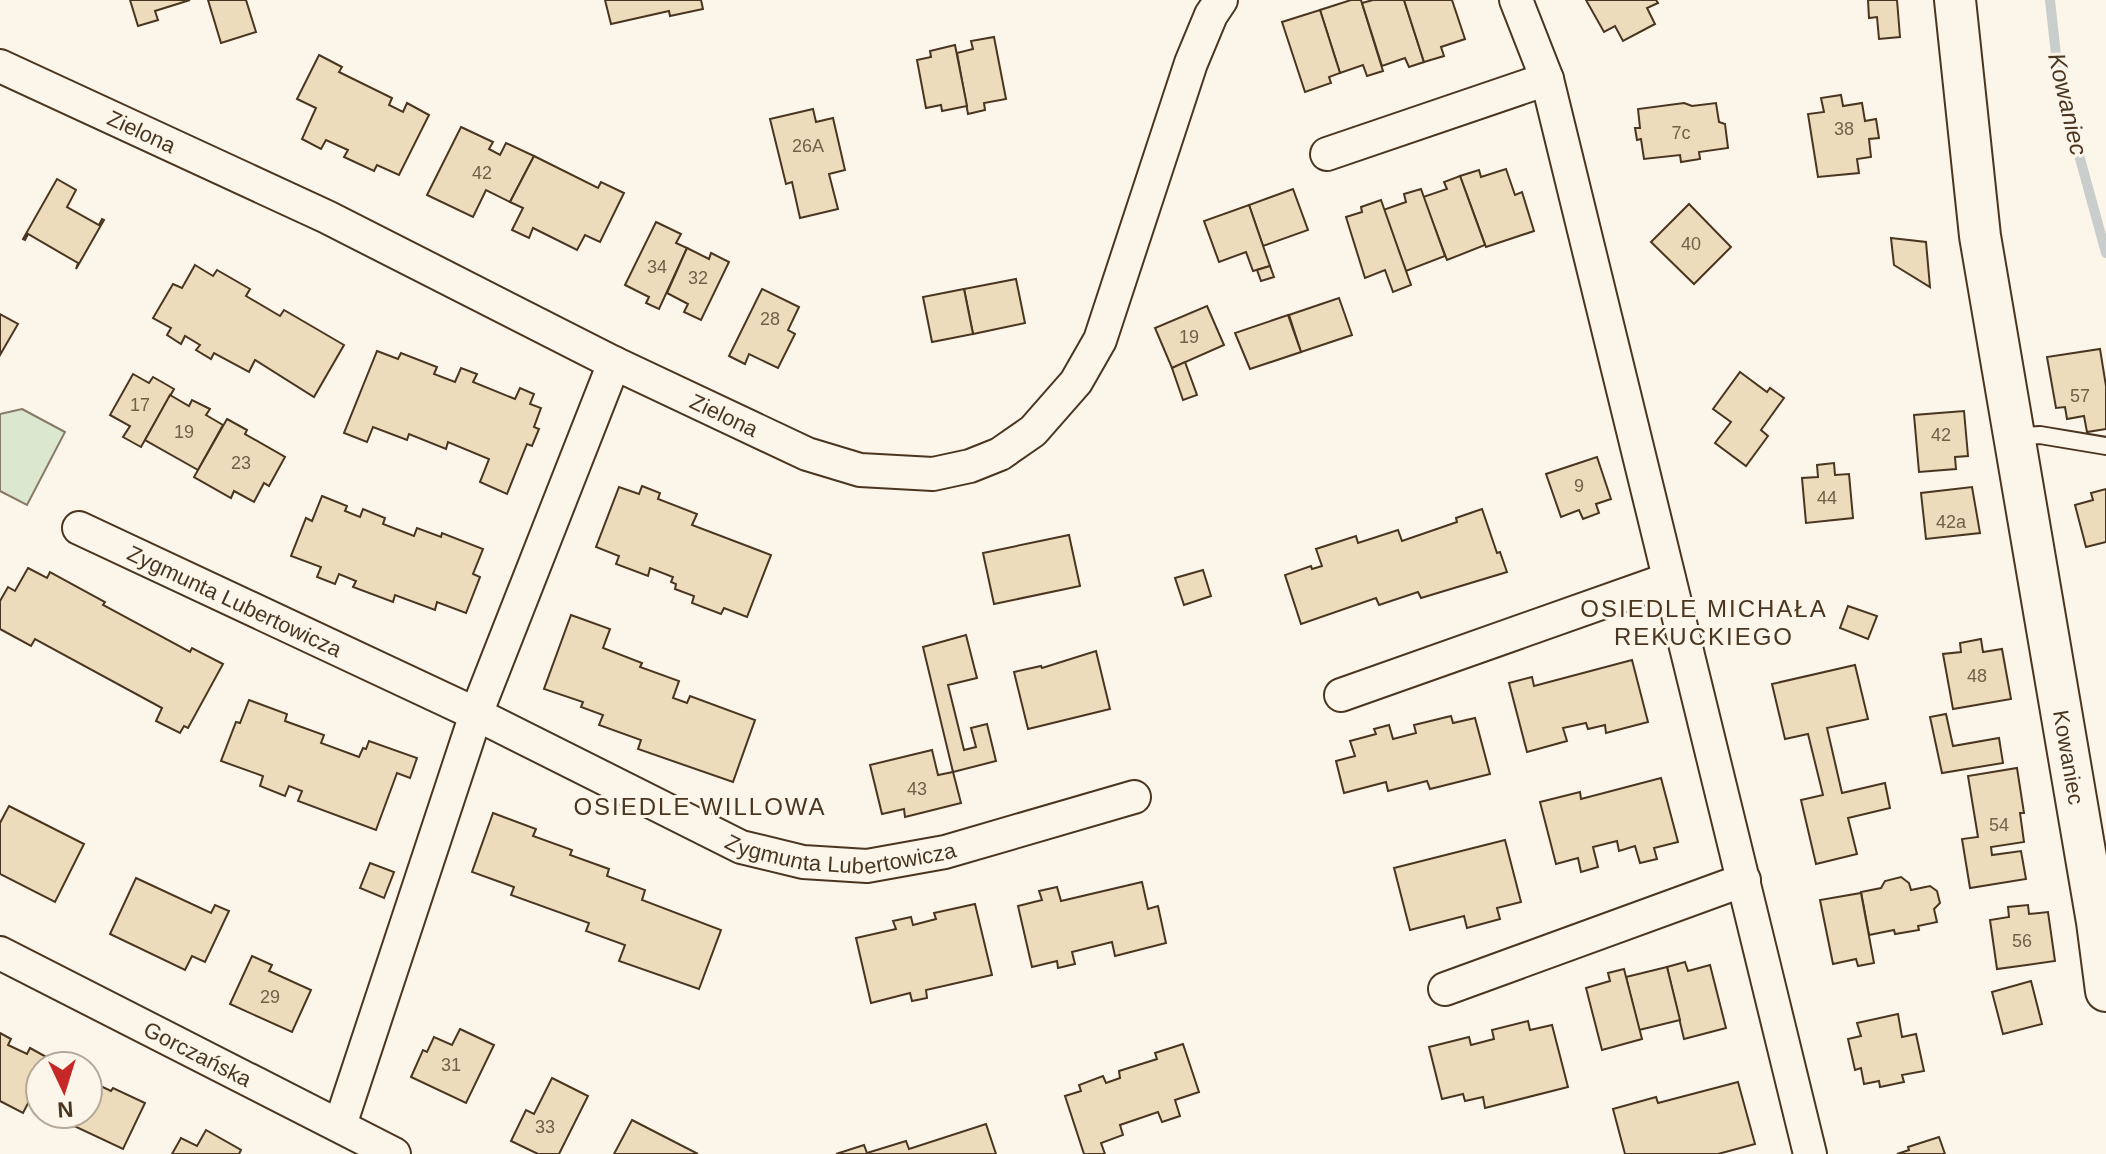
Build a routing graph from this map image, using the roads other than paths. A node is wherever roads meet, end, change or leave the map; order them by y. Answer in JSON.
{"nodes":[{"id":1,"x":1221,"y":0,"type":"edge"},
{"id":2,"x":1516,"y":0,"type":"edge"},
{"id":3,"x":1955,"y":0,"type":"edge"},
{"id":4,"x":0,"y":66,"type":"edge"},
{"id":5,"x":1547,"y":79,"type":"junction"},
{"id":6,"x":1327,"y":154,"type":"dead end"},
{"id":7,"x":614,"y":363,"type":"junction"},
{"id":8,"x":2013,"y":437,"type":"junction"},
{"id":9,"x":2106,"y":446,"type":"edge"},
{"id":10,"x":79,"y":528,"type":"dead end"},
{"id":11,"x":1669,"y":579,"type":"junction"},
{"id":12,"x":1341,"y":695,"type":"dead end"},
{"id":13,"x":476,"y":714,"type":"junction"},
{"id":14,"x":1134,"y":797,"type":"dead end"},
{"id":15,"x":1744,"y":880,"type":"junction"},
{"id":16,"x":0,"y":953,"type":"edge"},
{"id":17,"x":1445,"y":989,"type":"dead end"},
{"id":18,"x":2106,"y":991,"type":"edge"},
{"id":19,"x":340,"y":1125,"type":"junction"},
{"id":20,"x":394,"y":1154,"type":"edge"},
{"id":21,"x":1810,"y":1154,"type":"edge"}],
"edges":[{"from":1,"to":7,"type":"street","name":"Zielona"},
{"from":2,"to":5,"type":"street"},
{"from":3,"to":8,"type":"street","name":"Kowaniec"},
{"from":4,"to":7,"type":"street","name":"Zielona"},
{"from":5,"to":6,"type":"street"},
{"from":5,"to":11,"type":"street"},
{"from":7,"to":13,"type":"street"},
{"from":8,"to":9,"type":"lane"},
{"from":8,"to":18,"type":"street","name":"Kowaniec"},
{"from":10,"to":13,"type":"street","name":"Zygmunta Lubertowicza"},
{"from":11,"to":12,"type":"street"},
{"from":11,"to":15,"type":"street"},
{"from":13,"to":14,"type":"street","name":"Zygmunta Lubertowicza"},
{"from":13,"to":19,"type":"street"},
{"from":15,"to":17,"type":"street"},
{"from":15,"to":21,"type":"street"},
{"from":16,"to":19,"type":"street","name":"Gorczańska"},
{"from":19,"to":20,"type":"street","name":"Gorczańska"}]}
